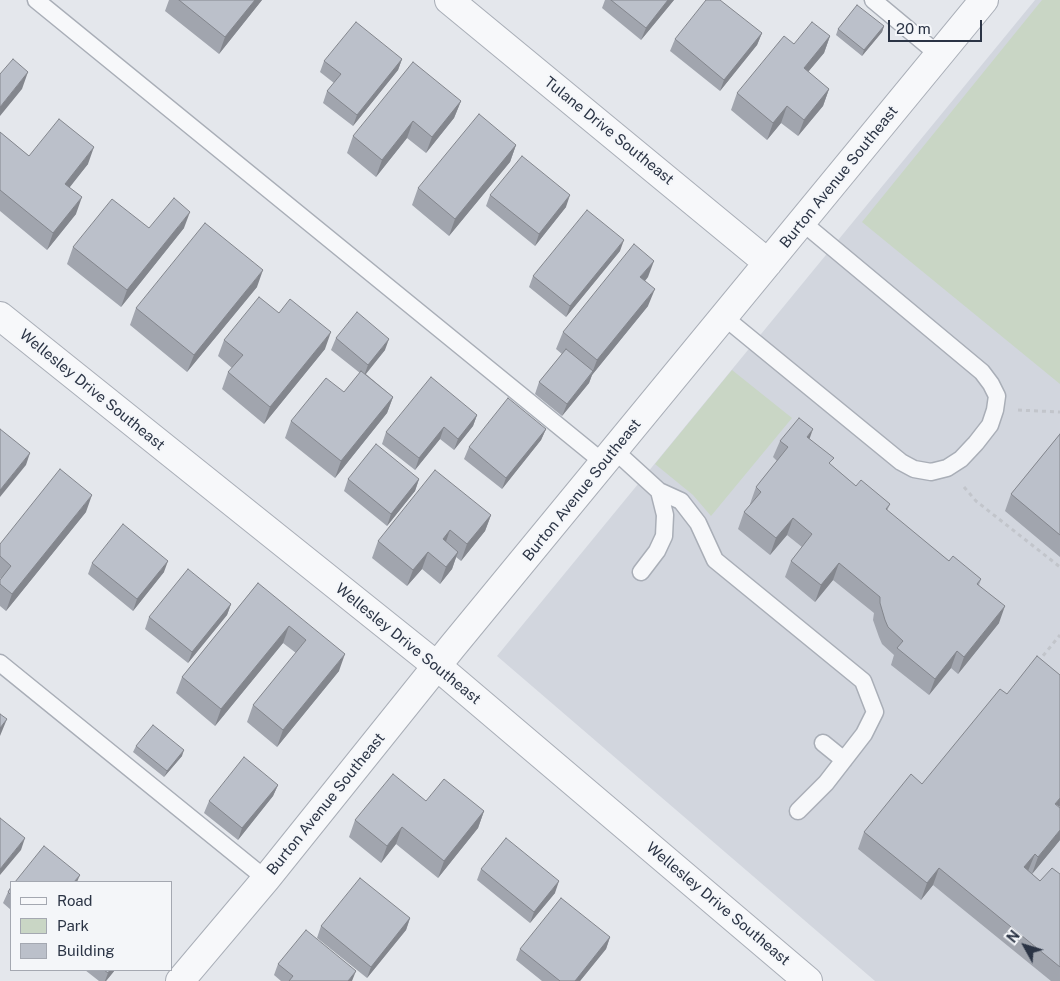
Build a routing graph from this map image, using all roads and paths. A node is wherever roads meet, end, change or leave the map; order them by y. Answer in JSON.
{"nodes":[{"id":1,"x":36,"y":0,"type":"edge"},
{"id":2,"x":449,"y":0,"type":"edge"},
{"id":3,"x":873,"y":0,"type":"edge"},
{"id":4,"x":984,"y":0,"type":"edge"},
{"id":5,"x":939,"y":54,"type":"junction"},
{"id":6,"x":802,"y":222,"type":"junction"},
{"id":7,"x":768,"y":263,"type":"junction"},
{"id":8,"x":0,"y":316,"type":"edge"},
{"id":9,"x":724,"y":317,"type":"junction"},
{"id":10,"x":995,"y":410,"type":"junction"},
{"id":11,"x":1060,"y":412,"type":"edge"},
{"id":12,"x":609,"y":457,"type":"junction"},
{"id":13,"x":947,"y":468,"type":"junction"},
{"id":14,"x":659,"y":491,"type":"junction"},
{"id":15,"x":1060,"y":567,"type":"edge"},
{"id":16,"x":641,"y":572,"type":"dead end"},
{"id":17,"x":1060,"y":635,"type":"edge"},
{"id":18,"x":0,"y":663,"type":"edge"},
{"id":19,"x":437,"y":666,"type":"junction"},
{"id":20,"x":1045,"y":669,"type":"edge"},
{"id":21,"x":823,"y":743,"type":"dead end"},
{"id":22,"x":844,"y":760,"type":"junction"},
{"id":23,"x":798,"y":811,"type":"dead end"},
{"id":24,"x":266,"y":879,"type":"junction"},
{"id":25,"x":180,"y":981,"type":"edge"},
{"id":26,"x":808,"y":981,"type":"edge"}],
"edges":[{"from":1,"to":12,"type":"lane"},
{"from":2,"to":7,"type":"street","name":"Tulane Drive Southeast"},
{"from":3,"to":5,"type":"lane"},
{"from":4,"to":5,"type":"street","name":"Burton Avenue Southeast"},
{"from":5,"to":6,"type":"street","name":"Burton Avenue Southeast"},
{"from":6,"to":7,"type":"street","name":"Burton Avenue Southeast"},
{"from":6,"to":10,"type":"lane"},
{"from":7,"to":9,"type":"street","name":"Burton Avenue Southeast"},
{"from":8,"to":19,"type":"street","name":"Wellesley Drive Southeast"},
{"from":9,"to":12,"type":"street","name":"Burton Avenue Southeast"},
{"from":9,"to":13,"type":"lane"},
{"from":10,"to":11,"type":"path"},
{"from":10,"to":13,"type":"lane"},
{"from":12,"to":14,"type":"lane"},
{"from":12,"to":19,"type":"street","name":"Burton Avenue Southeast"},
{"from":13,"to":15,"type":"path"},
{"from":14,"to":16,"type":"lane"},
{"from":14,"to":22,"type":"lane"},
{"from":17,"to":20,"type":"path"},
{"from":18,"to":24,"type":"lane"},
{"from":19,"to":24,"type":"street","name":"Burton Avenue Southeast"},
{"from":19,"to":26,"type":"street","name":"Wellesley Drive Southeast"},
{"from":21,"to":22,"type":"lane"},
{"from":22,"to":23,"type":"lane"},
{"from":24,"to":25,"type":"street","name":"Burton Avenue Southeast"}]}
